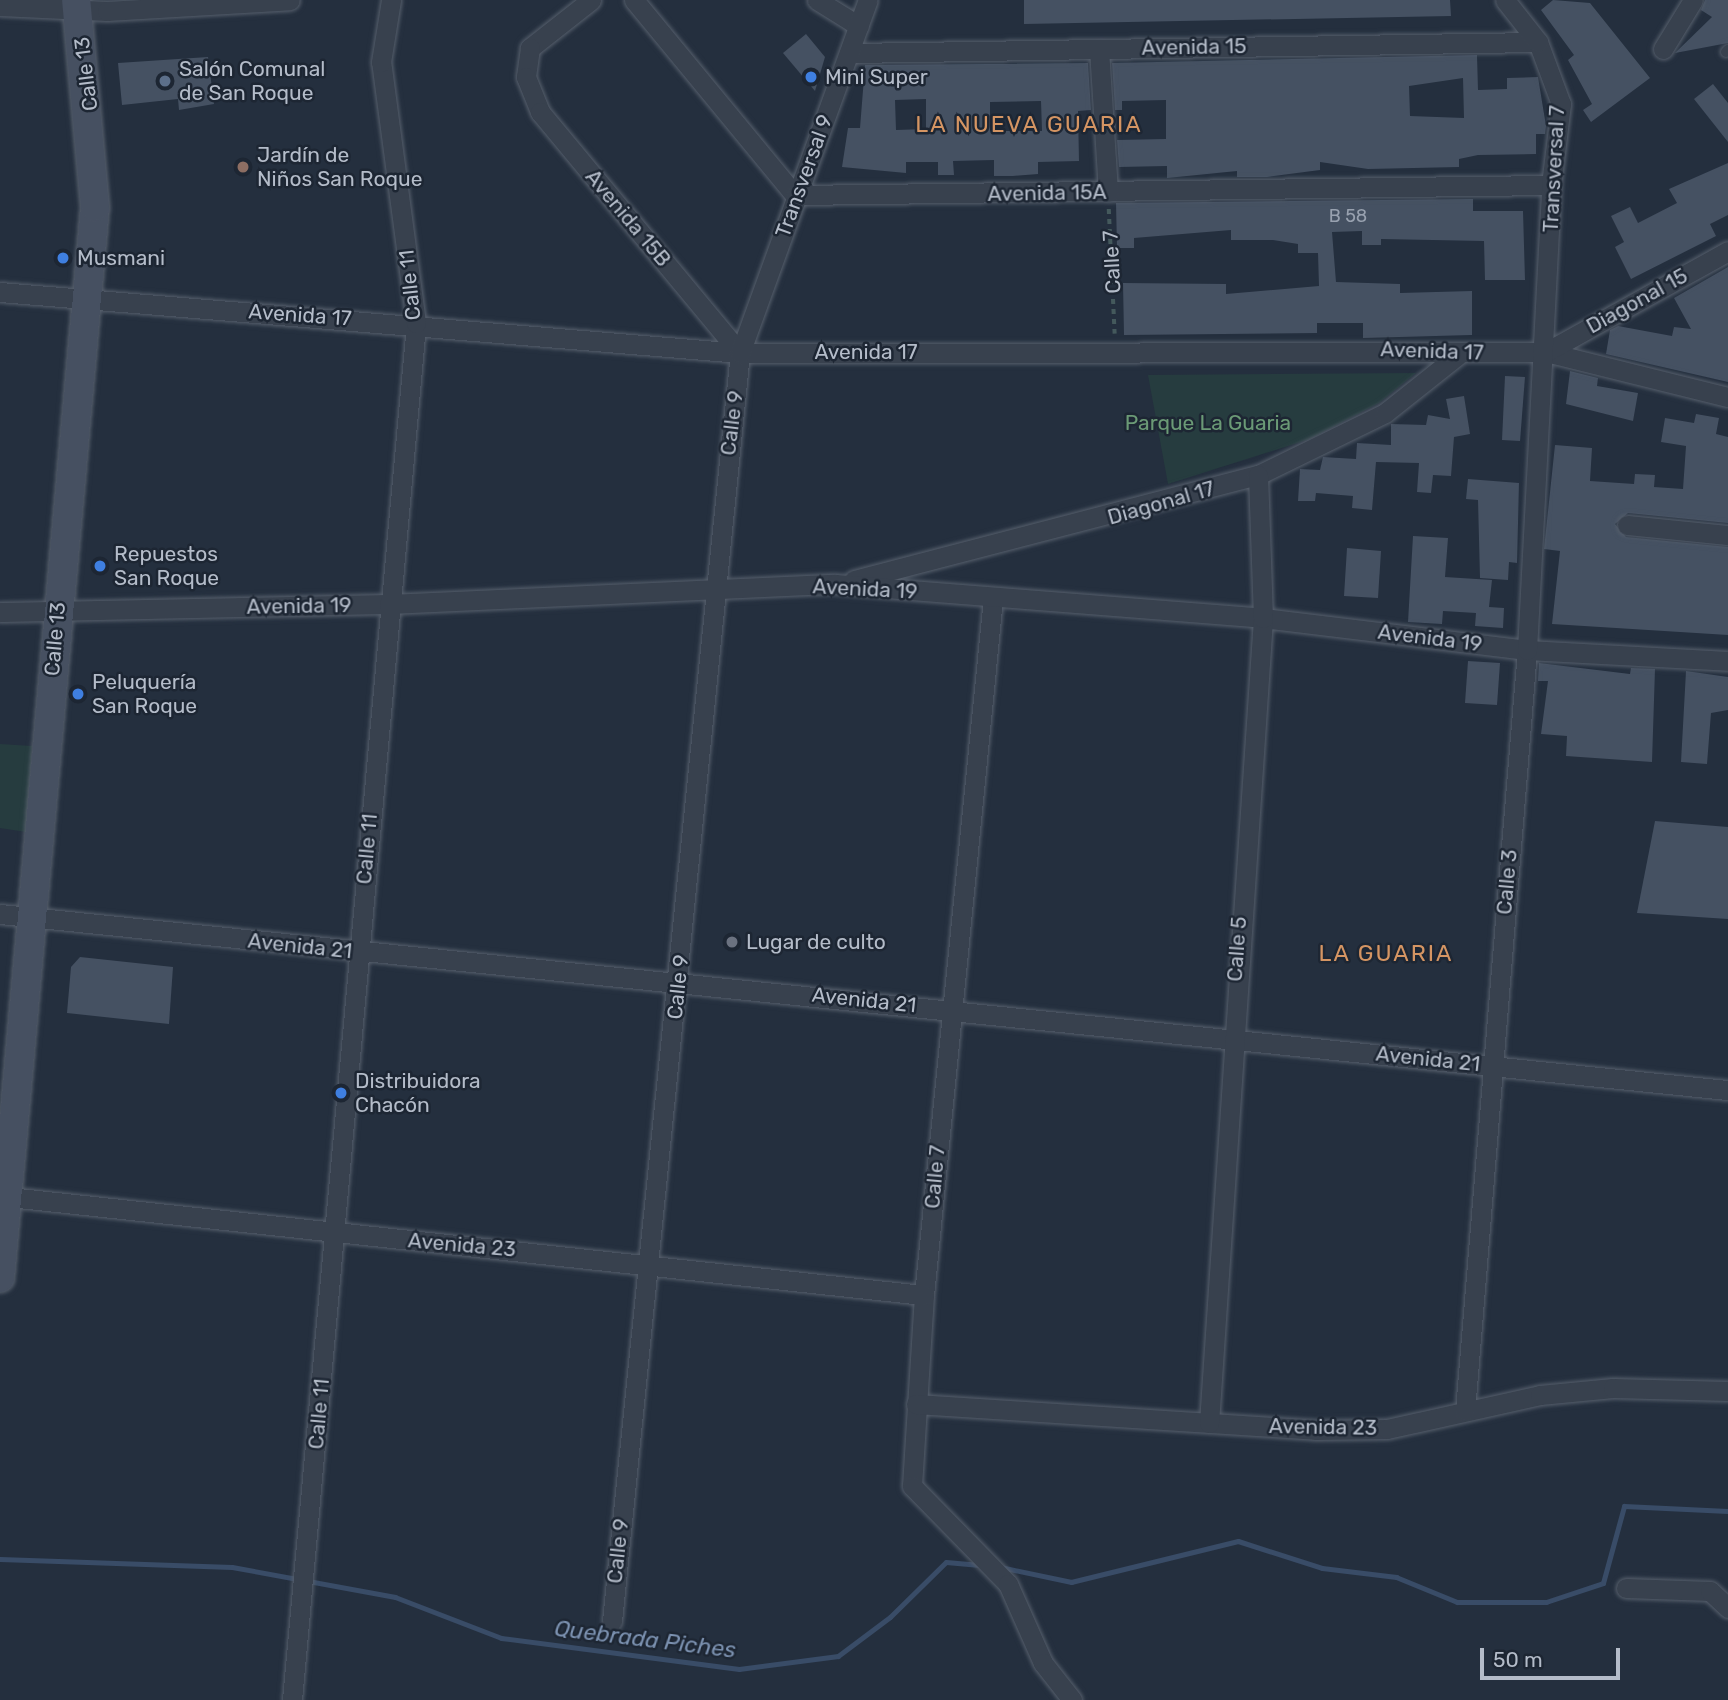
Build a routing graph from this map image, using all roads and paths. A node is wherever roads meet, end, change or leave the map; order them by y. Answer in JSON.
{"nodes":[{"id":1,"x":290,"y":0,"type":"edge"},
{"id":2,"x":391,"y":0,"type":"edge"},
{"id":3,"x":591,"y":0,"type":"edge"},
{"id":4,"x":634,"y":0,"type":"edge"},
{"id":5,"x":817,"y":0,"type":"edge"},
{"id":6,"x":868,"y":0,"type":"edge"},
{"id":7,"x":1505,"y":0,"type":"edge"},
{"id":8,"x":1693,"y":0,"type":"edge"},
{"id":9,"x":77,"y":5,"type":"edge"},
{"id":10,"x":0,"y":6,"type":"edge"},
{"id":11,"x":859,"y":26,"type":"junction"},
{"id":12,"x":1538,"y":42,"type":"junction"},
{"id":13,"x":1099,"y":49,"type":"junction"},
{"id":14,"x":1663,"y":49,"type":"dead end"},
{"id":15,"x":851,"y":53,"type":"junction"},
{"id":16,"x":1551,"y":185,"type":"junction"},
{"id":17,"x":1108,"y":192,"type":"junction"},
{"id":18,"x":795,"y":195,"type":"junction"},
{"id":19,"x":1728,"y":251,"type":"edge"},
{"id":20,"x":0,"y":292,"type":"edge"},
{"id":21,"x":89,"y":299,"type":"junction"},
{"id":22,"x":416,"y":323,"type":"junction"},
{"id":23,"x":1116,"y":350,"type":"junction"},
{"id":24,"x":1546,"y":352,"type":"junction"},
{"id":25,"x":740,"y":353,"type":"junction"},
{"id":26,"x":1458,"y":355,"type":"junction"},
{"id":27,"x":1728,"y":397,"type":"edge"},
{"id":28,"x":1258,"y":475,"type":"junction"},
{"id":29,"x":1627,"y":525,"type":"dead end"},
{"id":30,"x":1728,"y":535,"type":"edge"},
{"id":31,"x":835,"y":584,"type":"junction"},
{"id":32,"x":712,"y":590,"type":"junction"},
{"id":33,"x":993,"y":598,"type":"junction"},
{"id":34,"x":389,"y":604,"type":"junction"},
{"id":35,"x":58,"y":611,"type":"junction"},
{"id":36,"x":0,"y":612,"type":"edge"},
{"id":37,"x":1263,"y":618,"type":"junction"},
{"id":38,"x":1527,"y":650,"type":"junction"},
{"id":39,"x":1728,"y":661,"type":"edge"},
{"id":40,"x":0,"y":914,"type":"edge"},
{"id":41,"x":33,"y":917,"type":"junction"},
{"id":42,"x":358,"y":952,"type":"junction"},
{"id":43,"x":679,"y":980,"type":"junction"},
{"id":44,"x":950,"y":1009,"type":"junction"},
{"id":45,"x":1230,"y":1039,"type":"junction"},
{"id":46,"x":1490,"y":1065,"type":"junction"},
{"id":47,"x":1728,"y":1090,"type":"edge"},
{"id":48,"x":3,"y":1196,"type":"edge"},
{"id":49,"x":334,"y":1235,"type":"junction"},
{"id":50,"x":647,"y":1261,"type":"junction"},
{"id":51,"x":0,"y":1278,"type":"edge"},
{"id":52,"x":924,"y":1295,"type":"junction"},
{"id":53,"x":1728,"y":1391,"type":"edge"},
{"id":54,"x":916,"y":1404,"type":"junction"},
{"id":55,"x":1465,"y":1411,"type":"junction"},
{"id":56,"x":1209,"y":1423,"type":"junction"},
{"id":57,"x":1626,"y":1588,"type":"dead end"},
{"id":58,"x":1728,"y":1608,"type":"edge"},
{"id":59,"x":612,"y":1621,"type":"dead end"},
{"id":60,"x":292,"y":1700,"type":"edge"},
{"id":61,"x":1072,"y":1700,"type":"edge"}],
"edges":[{"from":1,"to":9,"type":"street"},
{"from":2,"to":22,"type":"street","name":"Calle 11"},
{"from":3,"to":25,"type":"street","name":"Avenida 15B"},
{"from":4,"to":18,"type":"street"},
{"from":5,"to":11,"type":"street"},
{"from":6,"to":11,"type":"street","name":"Transversal 9"},
{"from":7,"to":12,"type":"street","name":"Transversal 7"},
{"from":8,"to":14,"type":"street"},
{"from":9,"to":10,"type":"street"},
{"from":9,"to":21,"type":"street","name":"Calle 13"},
{"from":11,"to":15,"type":"street","name":"Transversal 9"},
{"from":12,"to":13,"type":"street","name":"Avenida 15"},
{"from":12,"to":16,"type":"street","name":"Transversal 7"},
{"from":13,"to":15,"type":"street","name":"Avenida 15"},
{"from":13,"to":17,"type":"street"},
{"from":15,"to":18,"type":"street","name":"Transversal 9"},
{"from":16,"to":17,"type":"street","name":"Avenida 15A"},
{"from":16,"to":24,"type":"street","name":"Transversal 7"},
{"from":17,"to":18,"type":"street","name":"Avenida 15A"},
{"from":17,"to":23,"type":"path","name":"Calle 7"},
{"from":18,"to":25,"type":"street","name":"Transversal 9"},
{"from":19,"to":24,"type":"street","name":"Diagonal 15"},
{"from":20,"to":21,"type":"street","name":"Avenida 17"},
{"from":21,"to":22,"type":"street","name":"Avenida 17"},
{"from":21,"to":35,"type":"street","name":"Calle 13"},
{"from":22,"to":25,"type":"street","name":"Avenida 17"},
{"from":22,"to":34,"type":"street","name":"Calle 11"},
{"from":23,"to":25,"type":"street","name":"Avenida 17"},
{"from":23,"to":26,"type":"street","name":"Avenida 17"},
{"from":24,"to":26,"type":"street","name":"Avenida 17"},
{"from":24,"to":27,"type":"street","name":"Avenida 17"},
{"from":24,"to":38,"type":"street","name":"Calle 3"},
{"from":25,"to":32,"type":"street","name":"Calle 9"},
{"from":26,"to":28,"type":"street","name":"Diagonal 17"},
{"from":28,"to":31,"type":"street","name":"Diagonal 17"},
{"from":28,"to":37,"type":"street","name":"Calle 5"},
{"from":29,"to":30,"type":"street"},
{"from":31,"to":32,"type":"street","name":"Avenida 19"},
{"from":31,"to":33,"type":"street","name":"Avenida 19"},
{"from":32,"to":34,"type":"street","name":"Avenida 19"},
{"from":32,"to":43,"type":"street","name":"Calle 9"},
{"from":33,"to":37,"type":"street","name":"Avenida 19"},
{"from":33,"to":44,"type":"street","name":"Calle 7"},
{"from":34,"to":35,"type":"street","name":"Avenida 19"},
{"from":34,"to":42,"type":"street","name":"Calle 11"},
{"from":35,"to":36,"type":"street","name":"Avenida 19"},
{"from":35,"to":41,"type":"street","name":"Calle 13"},
{"from":37,"to":38,"type":"street","name":"Avenida 19"},
{"from":37,"to":45,"type":"street","name":"Calle 5"},
{"from":38,"to":39,"type":"street","name":"Avenida 19"},
{"from":38,"to":46,"type":"street","name":"Calle 3"},
{"from":40,"to":41,"type":"street","name":"Avenida 21"},
{"from":41,"to":42,"type":"street","name":"Avenida 21"},
{"from":41,"to":48,"type":"street","name":"Calle 13"},
{"from":42,"to":43,"type":"street","name":"Avenida 21"},
{"from":42,"to":49,"type":"street","name":"Calle 11"},
{"from":43,"to":44,"type":"street","name":"Avenida 21"},
{"from":43,"to":50,"type":"street","name":"Calle 9"},
{"from":44,"to":45,"type":"street","name":"Avenida 21"},
{"from":44,"to":52,"type":"street","name":"Calle 7"},
{"from":45,"to":46,"type":"street","name":"Avenida 21"},
{"from":45,"to":56,"type":"street","name":"Calle 5"},
{"from":46,"to":47,"type":"street","name":"Avenida 21"},
{"from":46,"to":55,"type":"street","name":"Calle 3"},
{"from":48,"to":49,"type":"street","name":"Avenida 23"},
{"from":48,"to":51,"type":"street","name":"Calle 13"},
{"from":49,"to":50,"type":"street","name":"Avenida 23"},
{"from":49,"to":60,"type":"street","name":"Calle 11"},
{"from":50,"to":52,"type":"street","name":"Avenida 23"},
{"from":50,"to":59,"type":"street","name":"Calle 9"},
{"from":52,"to":54,"type":"street","name":"Calle 7"},
{"from":53,"to":55,"type":"street","name":"Avenida 23"},
{"from":54,"to":56,"type":"street","name":"Avenida 23"},
{"from":54,"to":61,"type":"street","name":"Calle 7"},
{"from":55,"to":56,"type":"street","name":"Avenida 23"},
{"from":57,"to":58,"type":"street"}]}
